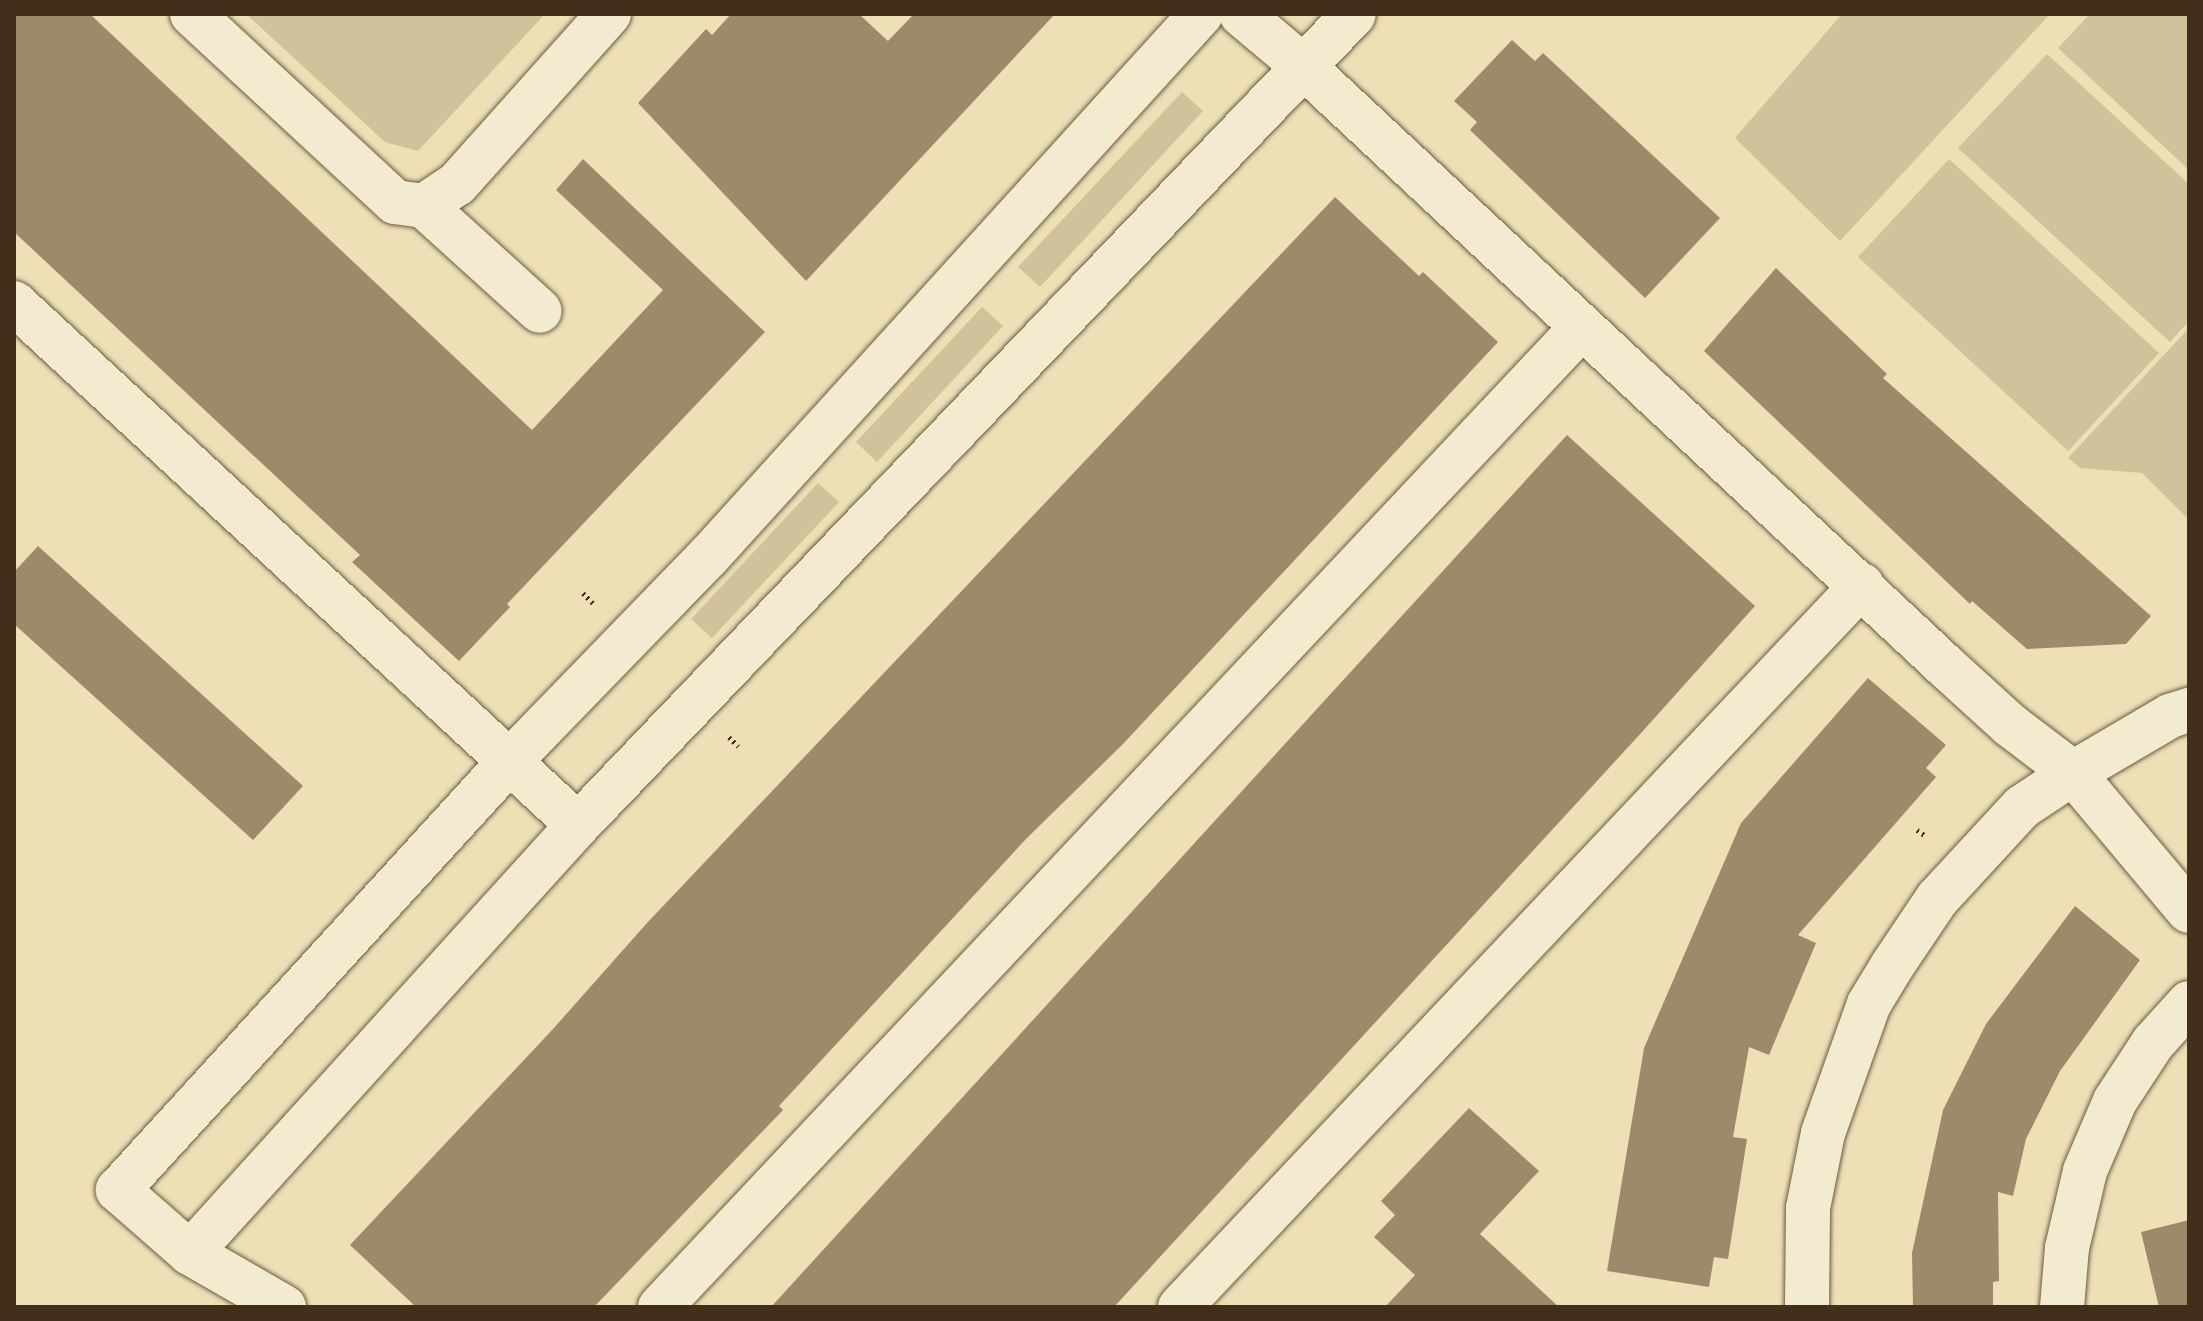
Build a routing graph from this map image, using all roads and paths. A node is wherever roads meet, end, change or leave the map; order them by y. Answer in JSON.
{"nodes":[{"id":1,"x":192,"y":14,"type":"edge"},
{"id":2,"x":609,"y":14,"type":"edge"},
{"id":3,"x":1201,"y":14,"type":"edge"},
{"id":4,"x":1241,"y":14,"type":"edge"},
{"id":5,"x":1354,"y":14,"type":"edge"},
{"id":6,"x":1304,"y":67,"type":"junction"},
{"id":7,"x":424,"y":206,"type":"junction"},
{"id":8,"x":14,"y":303,"type":"edge"},
{"id":9,"x":540,"y":311,"type":"dead end"},
{"id":10,"x":1581,"y":328,"type":"junction"},
{"id":11,"x":1862,"y":585,"type":"junction"},
{"id":12,"x":2189,"y":710,"type":"edge"},
{"id":13,"x":510,"y":761,"type":"junction"},
{"id":14,"x":2073,"y":773,"type":"junction"},
{"id":15,"x":578,"y":825,"type":"junction"},
{"id":16,"x":2189,"y":911,"type":"edge"},
{"id":17,"x":2189,"y":1003,"type":"edge"},
{"id":18,"x":190,"y":1253,"type":"junction"},
{"id":19,"x":284,"y":1307,"type":"edge"},
{"id":20,"x":660,"y":1307,"type":"edge"},
{"id":21,"x":1180,"y":1307,"type":"edge"},
{"id":22,"x":1807,"y":1307,"type":"edge"},
{"id":23,"x":2062,"y":1307,"type":"edge"}],
"edges":[{"from":1,"to":7,"type":"street"},
{"from":2,"to":7,"type":"street"},
{"from":3,"to":13,"type":"street"},
{"from":4,"to":6,"type":"street"},
{"from":5,"to":6,"type":"street"},
{"from":6,"to":10,"type":"street"},
{"from":6,"to":15,"type":"street"},
{"from":7,"to":9,"type":"street"},
{"from":8,"to":13,"type":"street"},
{"from":10,"to":11,"type":"street"},
{"from":10,"to":20,"type":"street"},
{"from":11,"to":14,"type":"street"},
{"from":11,"to":21,"type":"street"},
{"from":12,"to":14,"type":"street"},
{"from":13,"to":15,"type":"street"},
{"from":13,"to":18,"type":"street"},
{"from":14,"to":16,"type":"street"},
{"from":14,"to":22,"type":"street"},
{"from":15,"to":18,"type":"street"},
{"from":17,"to":23,"type":"street"},
{"from":18,"to":19,"type":"street"}]}
